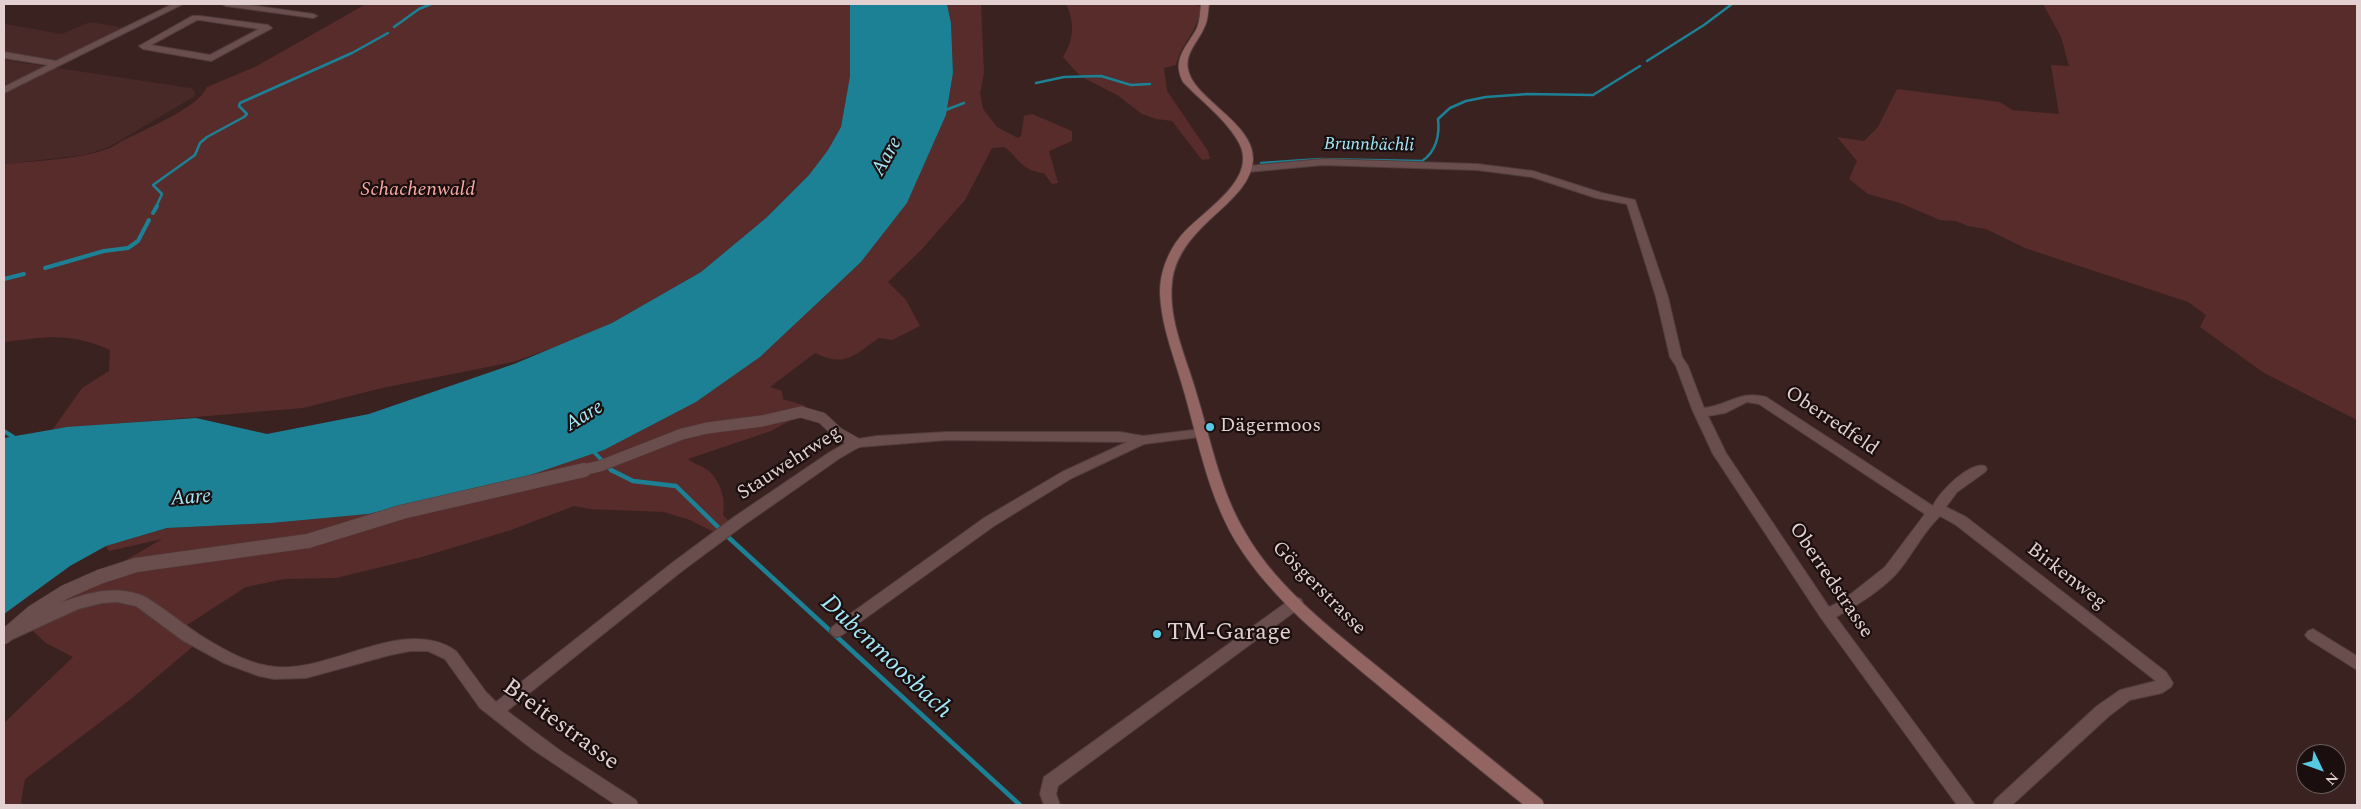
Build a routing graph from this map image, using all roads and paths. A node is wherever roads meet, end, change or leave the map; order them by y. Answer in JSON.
{"nodes":[{"id":1,"x":179,"y":4,"type":"edge"},
{"id":2,"x":226,"y":4,"type":"edge"},
{"id":3,"x":287,"y":4,"type":"edge"},
{"id":4,"x":1205,"y":4,"type":"edge"},
{"id":5,"x":274,"y":11,"type":"junction"},
{"id":6,"x":313,"y":16,"type":"dead end"},
{"id":7,"x":144,"y":21,"type":"junction"},
{"id":8,"x":180,"y":26,"type":"junction"},
{"id":9,"x":4,"y":55,"type":"edge"},
{"id":10,"x":58,"y":64,"type":"junction"},
{"id":11,"x":4,"y":90,"type":"edge"},
{"id":12,"x":1248,"y":169,"type":"junction"},
{"id":13,"x":1700,"y":413,"type":"junction"},
{"id":14,"x":1202,"y":433,"type":"junction"},
{"id":15,"x":1143,"y":440,"type":"junction"},
{"id":16,"x":856,"y":443,"type":"junction"},
{"id":17,"x":1980,"y":468,"type":"dead end"},
{"id":18,"x":1936,"y":511,"type":"junction"},
{"id":19,"x":1296,"y":603,"type":"junction"},
{"id":20,"x":1827,"y":615,"type":"junction"},
{"id":21,"x":838,"y":631,"type":"dead end"},
{"id":22,"x":2313,"y":635,"type":"dead end"},
{"id":23,"x":4,"y":637,"type":"edge"},
{"id":24,"x":2357,"y":664,"type":"edge"},
{"id":25,"x":496,"y":711,"type":"junction"},
{"id":26,"x":630,"y":805,"type":"edge"},
{"id":27,"x":1052,"y":805,"type":"edge"},
{"id":28,"x":1536,"y":805,"type":"edge"},
{"id":29,"x":1968,"y":805,"type":"edge"},
{"id":30,"x":2001,"y":805,"type":"edge"}],
"edges":[{"from":1,"to":7,"type":"street"},
{"from":2,"to":5,"type":"street"},
{"from":3,"to":5,"type":"street"},
{"from":4,"to":12,"type":"main road"},
{"from":5,"to":6,"type":"street"},
{"from":7,"to":8,"type":"street"},
{"from":7,"to":10,"type":"street"},
{"from":8,"to":8,"type":"street"},
{"from":9,"to":10,"type":"street"},
{"from":10,"to":11,"type":"street"},
{"from":12,"to":13,"type":"street","name":"Oberredstrasse"},
{"from":12,"to":14,"type":"main road","name":"Gösgerstrasse"},
{"from":13,"to":18,"type":"street","name":"Oberredfeld"},
{"from":13,"to":20,"type":"street","name":"Oberredstrasse"},
{"from":14,"to":15,"type":"street","name":"Stauwehrweg"},
{"from":14,"to":19,"type":"main road","name":"Gösgerstrasse"},
{"from":15,"to":16,"type":"street","name":"Stauwehrweg"},
{"from":15,"to":21,"type":"street"},
{"from":16,"to":23,"type":"street"},
{"from":16,"to":25,"type":"street","name":"Stauwehrweg"},
{"from":17,"to":18,"type":"street"},
{"from":18,"to":20,"type":"street"},
{"from":18,"to":30,"type":"street","name":"Birkenweg"},
{"from":19,"to":27,"type":"street"},
{"from":19,"to":28,"type":"main road","name":"Gösgerstrasse"},
{"from":20,"to":29,"type":"street","name":"Oberredstrasse"},
{"from":22,"to":24,"type":"street"},
{"from":23,"to":25,"type":"street","name":"Breitestrasse"},
{"from":25,"to":26,"type":"street","name":"Breitestrasse"}]}
